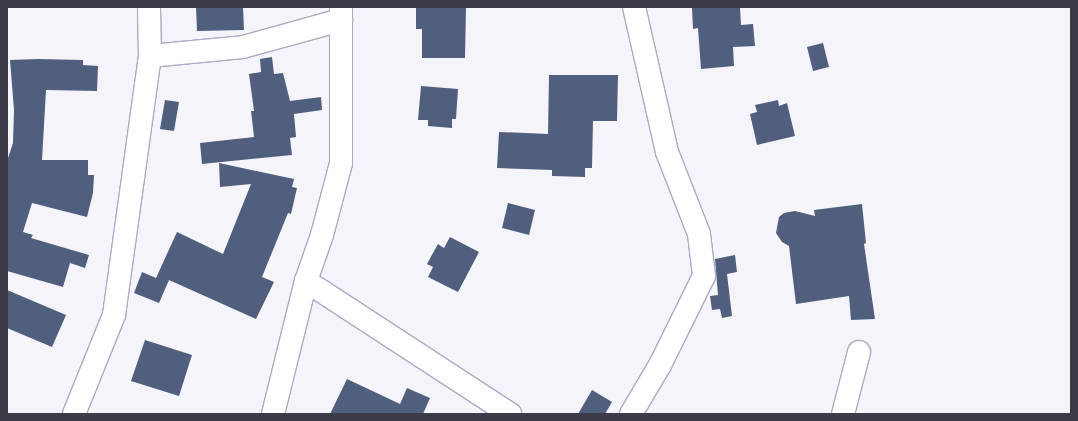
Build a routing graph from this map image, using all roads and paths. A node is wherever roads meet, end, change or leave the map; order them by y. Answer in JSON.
{"nodes":[{"id":1,"x":149,"y":7,"type":"edge"},
{"id":2,"x":634,"y":7,"type":"edge"},
{"id":3,"x":341,"y":14,"type":"edge"},
{"id":4,"x":150,"y":56,"type":"junction"},
{"id":5,"x":306,"y":281,"type":"junction"},
{"id":6,"x":859,"y":352,"type":"dead end"},
{"id":7,"x":74,"y":414,"type":"edge"},
{"id":8,"x":273,"y":414,"type":"edge"},
{"id":9,"x":510,"y":414,"type":"edge"},
{"id":10,"x":631,"y":414,"type":"edge"},
{"id":11,"x":843,"y":414,"type":"edge"}],
"edges":[{"from":1,"to":4,"type":"street"},
{"from":2,"to":10,"type":"street"},
{"from":3,"to":4,"type":"street"},
{"from":3,"to":5,"type":"street"},
{"from":4,"to":7,"type":"street"},
{"from":5,"to":8,"type":"street"},
{"from":5,"to":9,"type":"street"},
{"from":6,"to":11,"type":"street"}]}
